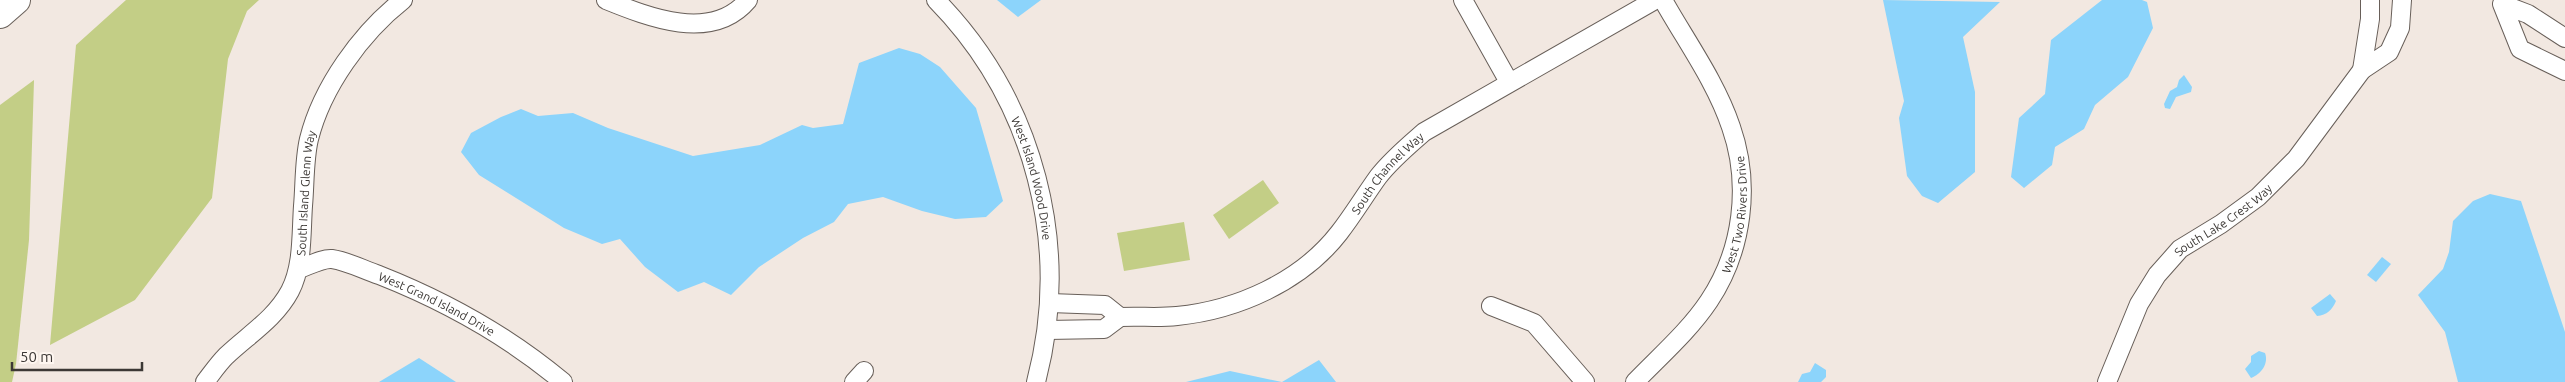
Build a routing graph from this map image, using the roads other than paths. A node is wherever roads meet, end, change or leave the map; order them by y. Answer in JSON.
{"nodes":[{"id":1,"x":16,"y":0,"type":"edge"},
{"id":2,"x":403,"y":0,"type":"edge"},
{"id":3,"x":606,"y":0,"type":"edge"},
{"id":4,"x":748,"y":0,"type":"edge"},
{"id":5,"x":936,"y":0,"type":"edge"},
{"id":6,"x":1463,"y":0,"type":"edge"},
{"id":7,"x":1655,"y":0,"type":"edge"},
{"id":8,"x":1663,"y":0,"type":"edge"},
{"id":9,"x":2370,"y":0,"type":"edge"},
{"id":10,"x":2402,"y":0,"type":"edge"},
{"id":11,"x":2500,"y":2,"type":"edge"},
{"id":12,"x":0,"y":14,"type":"edge"},
{"id":13,"x":2565,"y":38,"type":"edge"},
{"id":14,"x":2362,"y":70,"type":"junction"},
{"id":15,"x":2565,"y":71,"type":"edge"},
{"id":16,"x":1509,"y":82,"type":"junction"},
{"id":17,"x":299,"y":269,"type":"junction"},
{"id":18,"x":1050,"y":303,"type":"junction"},
{"id":19,"x":1491,"y":306,"type":"dead end"},
{"id":20,"x":1120,"y":317,"type":"junction"},
{"id":21,"x":1047,"y":330,"type":"junction"},
{"id":22,"x":205,"y":382,"type":"edge"},
{"id":23,"x":563,"y":382,"type":"edge"},
{"id":24,"x":1036,"y":382,"type":"edge"},
{"id":25,"x":1585,"y":382,"type":"edge"},
{"id":26,"x":1635,"y":382,"type":"edge"},
{"id":27,"x":2107,"y":382,"type":"edge"}],
"edges":[{"from":1,"to":12,"type":"highway"},
{"from":2,"to":17,"type":"street","name":"South Island Glenn Way"},
{"from":3,"to":4,"type":"street"},
{"from":5,"to":18,"type":"street","name":"West Island Wood Drive"},
{"from":6,"to":16,"type":"street"},
{"from":7,"to":16,"type":"street","name":"South Channel Way"},
{"from":8,"to":26,"type":"street","name":"West Two Rivers Drive"},
{"from":9,"to":14,"type":"street"},
{"from":10,"to":14,"type":"street","name":"South Lake Crest Way"},
{"from":11,"to":13,"type":"street"},
{"from":11,"to":15,"type":"street"},
{"from":14,"to":27,"type":"street","name":"South Lake Crest Way"},
{"from":16,"to":20,"type":"street","name":"South Channel Way"},
{"from":17,"to":22,"type":"street","name":"South Island Glenn Way"},
{"from":17,"to":23,"type":"street","name":"West Grand Island Drive"},
{"from":18,"to":20,"type":"street"},
{"from":18,"to":21,"type":"street","name":"West Island Wood Drive"},
{"from":19,"to":25,"type":"street"},
{"from":20,"to":21,"type":"street","name":"South Channel Way"},
{"from":21,"to":24,"type":"street","name":"West Island Wood Drive"}]}
